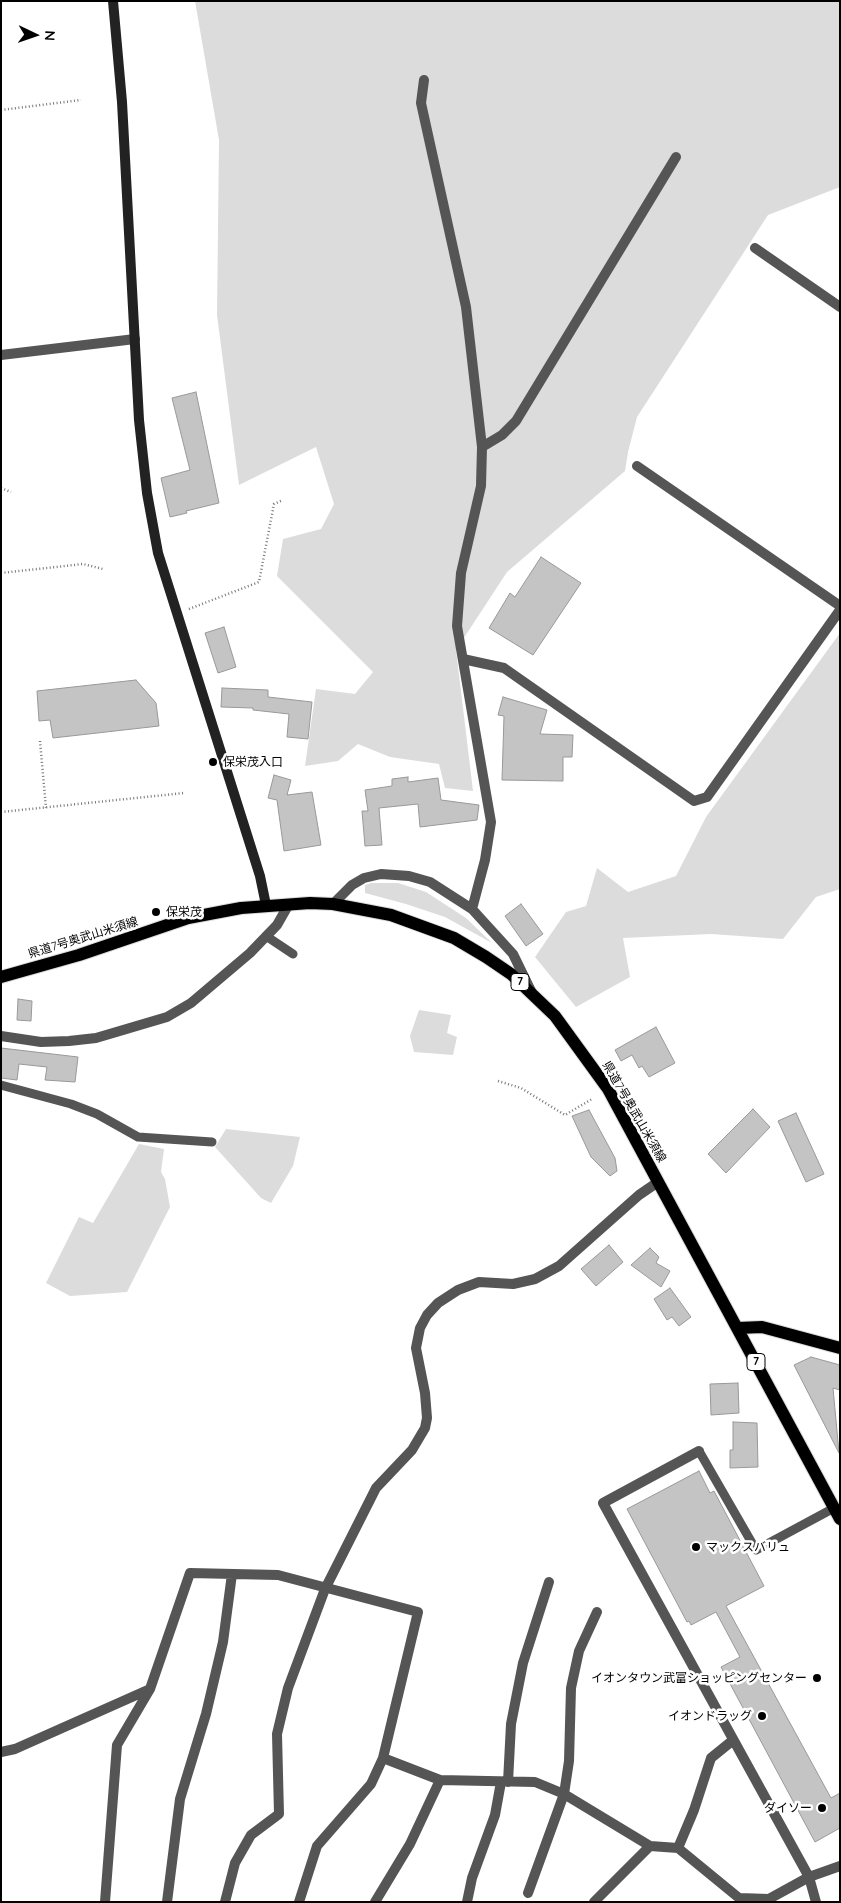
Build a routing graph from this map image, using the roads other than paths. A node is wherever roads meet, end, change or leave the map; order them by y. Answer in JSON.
{"nodes":[{"id":1,"x":113,"y":1,"type":"edge"},
{"id":2,"x":424,"y":80,"type":"dead end"},
{"id":3,"x":676,"y":157,"type":"dead end"},
{"id":4,"x":755,"y":248,"type":"dead end"},
{"id":5,"x":840,"y":307,"type":"edge"},
{"id":6,"x":135,"y":339,"type":"junction"},
{"id":7,"x":1,"y":355,"type":"edge"},
{"id":8,"x":482,"y":447,"type":"junction"},
{"id":9,"x":636,"y":466,"type":"dead end"},
{"id":10,"x":840,"y":606,"type":"edge"},
{"id":11,"x":840,"y":610,"type":"edge"},
{"id":12,"x":463,"y":658,"type":"junction"},
{"id":13,"x":289,"y":904,"type":"junction"},
{"id":14,"x":333,"y":904,"type":"junction"},
{"id":15,"x":266,"y":905,"type":"junction"},
{"id":16,"x":472,"y":909,"type":"junction"},
{"id":17,"x":266,"y":936,"type":"junction"},
{"id":18,"x":293,"y":954,"type":"dead end"},
{"id":19,"x":1,"y":977,"type":"edge"},
{"id":20,"x":531,"y":992,"type":"junction"},
{"id":21,"x":1,"y":1036,"type":"edge"},
{"id":22,"x":1,"y":1085,"type":"edge"},
{"id":23,"x":212,"y":1142,"type":"dead end"},
{"id":24,"x":658,"y":1182,"type":"junction"},
{"id":25,"x":738,"y":1328,"type":"junction"},
{"id":26,"x":840,"y":1348,"type":"edge"},
{"id":27,"x":699,"y":1451,"type":"joint"},
{"id":28,"x":837,"y":1514,"type":"edge"},
{"id":29,"x":232,"y":1574,"type":"junction"},
{"id":30,"x":549,"y":1582,"type":"dead end"},
{"id":31,"x":324,"y":1589,"type":"junction"},
{"id":32,"x":597,"y":1612,"type":"dead end"},
{"id":33,"x":150,"y":1689,"type":"junction"},
{"id":34,"x":732,"y":1741,"type":"junction"},
{"id":35,"x":1,"y":1752,"type":"edge"},
{"id":36,"x":383,"y":1758,"type":"junction"},
{"id":37,"x":440,"y":1780,"type":"junction"},
{"id":38,"x":504,"y":1782,"type":"junction"},
{"id":39,"x":564,"y":1794,"type":"junction"},
{"id":40,"x":650,"y":1846,"type":"junction"},
{"id":41,"x":678,"y":1848,"type":"junction"},
{"id":42,"x":840,"y":1866,"type":"edge"},
{"id":43,"x":809,"y":1877,"type":"junction"},
{"id":44,"x":528,"y":1892,"type":"dead end"},
{"id":45,"x":105,"y":1902,"type":"edge"},
{"id":46,"x":168,"y":1902,"type":"edge"},
{"id":47,"x":225,"y":1902,"type":"edge"},
{"id":48,"x":299,"y":1902,"type":"edge"},
{"id":49,"x":375,"y":1902,"type":"edge"},
{"id":50,"x":467,"y":1902,"type":"edge"},
{"id":51,"x":594,"y":1902,"type":"edge"},
{"id":52,"x":816,"y":1902,"type":"edge"}],
"edges":[{"from":1,"to":6,"type":"street"},
{"from":2,"to":8,"type":"street"},
{"from":3,"to":8,"type":"street"},
{"from":4,"to":5,"type":"street"},
{"from":6,"to":7,"type":"street"},
{"from":6,"to":15,"type":"street"},
{"from":8,"to":12,"type":"street"},
{"from":9,"to":10,"type":"street"},
{"from":11,"to":12,"type":"street"},
{"from":12,"to":16,"type":"street"},
{"from":13,"to":14,"type":"main road","name":"県道7号奥武山米須線","number":"7"},
{"from":13,"to":15,"type":"main road","name":"県道7号奥武山米須線","number":"7"},
{"from":13,"to":17,"type":"street"},
{"from":14,"to":16,"type":"street"},
{"from":14,"to":20,"type":"main road","name":"県道7号奥武山米須線","number":"7"},
{"from":15,"to":19,"type":"main road","name":"県道7号奥武山米須線","number":"7"},
{"from":16,"to":20,"type":"street"},
{"from":17,"to":18,"type":"lane"},
{"from":17,"to":21,"type":"street"},
{"from":20,"to":24,"type":"main road","name":"県道7号奥武山米須線","number":"7"},
{"from":22,"to":23,"type":"lane"},
{"from":24,"to":25,"type":"main road","name":"県道7号奥武山米須線","number":"7"},
{"from":24,"to":31,"type":"street"},
{"from":25,"to":26,"type":"main road"},
{"from":25,"to":28,"type":"main road","name":"県道7号奥武山米須線","number":"7"},
{"from":27,"to":28,"type":"lane"},
{"from":27,"to":34,"type":"street"},
{"from":29,"to":31,"type":"street"},
{"from":29,"to":33,"type":"street"},
{"from":29,"to":46,"type":"street"},
{"from":30,"to":38,"type":"street"},
{"from":31,"to":36,"type":"street"},
{"from":31,"to":47,"type":"street"},
{"from":32,"to":39,"type":"street"},
{"from":33,"to":35,"type":"street"},
{"from":33,"to":45,"type":"street"},
{"from":34,"to":41,"type":"street"},
{"from":34,"to":43,"type":"street"},
{"from":36,"to":37,"type":"street"},
{"from":36,"to":48,"type":"street"},
{"from":37,"to":38,"type":"street"},
{"from":37,"to":49,"type":"street"},
{"from":38,"to":39,"type":"street"},
{"from":38,"to":50,"type":"street"},
{"from":39,"to":40,"type":"street"},
{"from":39,"to":44,"type":"street"},
{"from":40,"to":41,"type":"street"},
{"from":40,"to":51,"type":"street"},
{"from":41,"to":43,"type":"street"},
{"from":42,"to":43,"type":"street"},
{"from":43,"to":52,"type":"street"}]}
